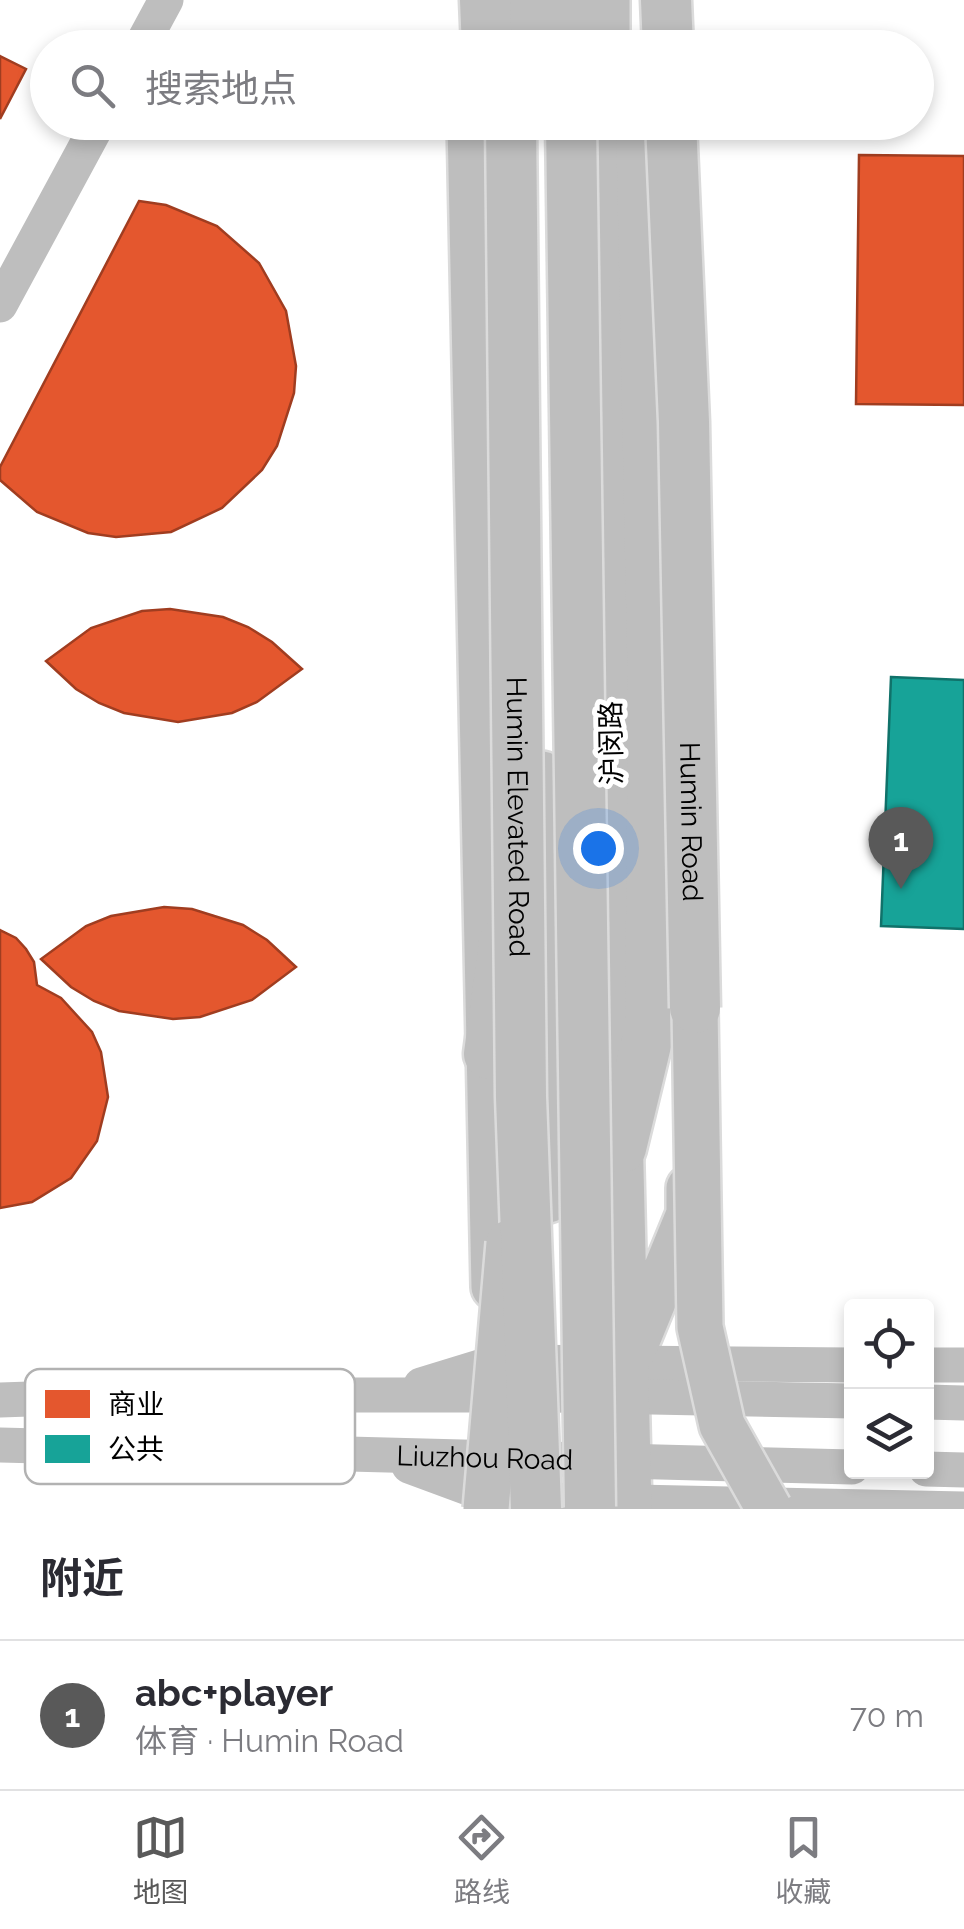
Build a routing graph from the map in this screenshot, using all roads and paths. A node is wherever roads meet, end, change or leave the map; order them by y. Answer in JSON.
{"nodes":[{"id":1,"x":166,"y":0,"type":"edge"},
{"id":2,"x":467,"y":0,"type":"edge"},
{"id":3,"x":485,"y":0,"type":"edge"},
{"id":4,"x":510,"y":0,"type":"edge"},
{"id":5,"x":531,"y":0,"type":"edge"},
{"id":6,"x":570,"y":0,"type":"edge"},
{"id":7,"x":607,"y":0,"type":"edge"},
{"id":8,"x":638,"y":0,"type":"edge"},
{"id":9,"x":666,"y":0,"type":"edge"},
{"id":10,"x":677,"y":0,"type":"edge"},
{"id":11,"x":150,"y":30,"type":"edge"},
{"id":12,"x":468,"y":30,"type":"edge"},
{"id":13,"x":487,"y":30,"type":"edge"},
{"id":14,"x":510,"y":30,"type":"edge"},
{"id":15,"x":532,"y":30,"type":"edge"},
{"id":16,"x":570,"y":30,"type":"edge"},
{"id":17,"x":607,"y":30,"type":"edge"},
{"id":18,"x":639,"y":30,"type":"edge"},
{"id":19,"x":667,"y":30,"type":"edge"},
{"id":20,"x":678,"y":30,"type":"edge"},
{"id":21,"x":89,"y":140,"type":"edge"},
{"id":22,"x":470,"y":140,"type":"edge"},
{"id":23,"x":490,"y":140,"type":"edge"},
{"id":24,"x":511,"y":140,"type":"edge"},
{"id":25,"x":533,"y":140,"type":"edge"},
{"id":26,"x":571,"y":140,"type":"edge"},
{"id":27,"x":606,"y":140,"type":"edge"},
{"id":28,"x":640,"y":140,"type":"edge"},
{"id":29,"x":672,"y":140,"type":"edge"},
{"id":30,"x":680,"y":140,"type":"edge"},
{"id":31,"x":0,"y":305,"type":"edge"},
{"id":32,"x":510,"y":892,"type":"junction"},
{"id":33,"x":694,"y":1008,"type":"joint"},
{"id":34,"x":546,"y":1044,"type":"junction"},
{"id":35,"x":490,"y":1054,"type":"junction"},
{"id":36,"x":621,"y":1148,"type":"junction"},
{"id":37,"x":934,"y":1365,"type":"edge"},
{"id":38,"x":964,"y":1365,"type":"edge"},
{"id":39,"x":844,"y":1366,"type":"edge"},
{"id":40,"x":496,"y":1379,"type":"junction"},
{"id":41,"x":551,"y":1379,"type":"junction"},
{"id":42,"x":628,"y":1380,"type":"junction"},
{"id":43,"x":355,"y":1395,"type":"edge"},
{"id":44,"x":25,"y":1399,"type":"edge"},
{"id":45,"x":0,"y":1400,"type":"edge"},
{"id":46,"x":844,"y":1400,"type":"edge"},
{"id":47,"x":934,"y":1402,"type":"edge"},
{"id":48,"x":964,"y":1403,"type":"edge"},
{"id":49,"x":0,"y":1445,"type":"edge"},
{"id":50,"x":25,"y":1446,"type":"edge"},
{"id":51,"x":355,"y":1456,"type":"edge"},
{"id":52,"x":844,"y":1468,"type":"edge"},
{"id":53,"x":934,"y":1469,"type":"edge"},
{"id":54,"x":964,"y":1470,"type":"edge"},
{"id":55,"x":554,"y":1495,"type":"edge"},
{"id":56,"x":769,"y":1503,"type":"edge"},
{"id":57,"x":964,"y":1509,"type":"edge"}],
"edges":[{"from":1,"to":11,"type":"street"},
{"from":2,"to":12,"type":"main road"},
{"from":3,"to":13,"type":"highway"},
{"from":4,"to":14,"type":"highway"},
{"from":5,"to":15,"type":"main road"},
{"from":6,"to":16,"type":"highway"},
{"from":7,"to":17,"type":"main road"},
{"from":8,"to":18,"type":"highway"},
{"from":9,"to":19,"type":"highway"},
{"from":10,"to":20,"type":"main road"},
{"from":21,"to":31,"type":"street"},
{"from":22,"to":35,"type":"main road"},
{"from":23,"to":32,"type":"highway"},
{"from":24,"to":55,"type":"highway","name":"Humin Elevated Road","bridge":true},
{"from":25,"to":34,"type":"main road"},
{"from":26,"to":55,"type":"highway","bridge":true},
{"from":27,"to":36,"type":"main road","name":"沪闵路"},
{"from":28,"to":36,"type":"highway"},
{"from":29,"to":33,"type":"highway","bridge":true},
{"from":30,"to":42,"type":"main road","name":"Humin Road"},
{"from":32,"to":34,"type":"highway"},
{"from":32,"to":35,"type":"highway"},
{"from":33,"to":56,"type":"main road","bridge":true},
{"from":34,"to":41,"type":"main road"},
{"from":35,"to":40,"type":"main road"},
{"from":36,"to":42,"type":"main road","name":"沪闵路"},
{"from":37,"to":38,"type":"street"},
{"from":39,"to":42,"type":"street"},
{"from":40,"to":41,"type":"street"},
{"from":40,"to":43,"type":"street"},
{"from":40,"to":55,"type":"main road"},
{"from":41,"to":42,"type":"street"},
{"from":41,"to":55,"type":"main road"},
{"from":42,"to":46,"type":"street"},
{"from":42,"to":55,"type":"main road","name":"Humin Road"},
{"from":44,"to":45,"type":"street"},
{"from":47,"to":48,"type":"street"},
{"from":49,"to":50,"type":"street","name":"Liuzhou Road"},
{"from":51,"to":55,"type":"street","name":"Liuzhou Road"},
{"from":52,"to":55,"type":"street"},
{"from":53,"to":54,"type":"street"},
{"from":55,"to":57,"type":"street"}]}
